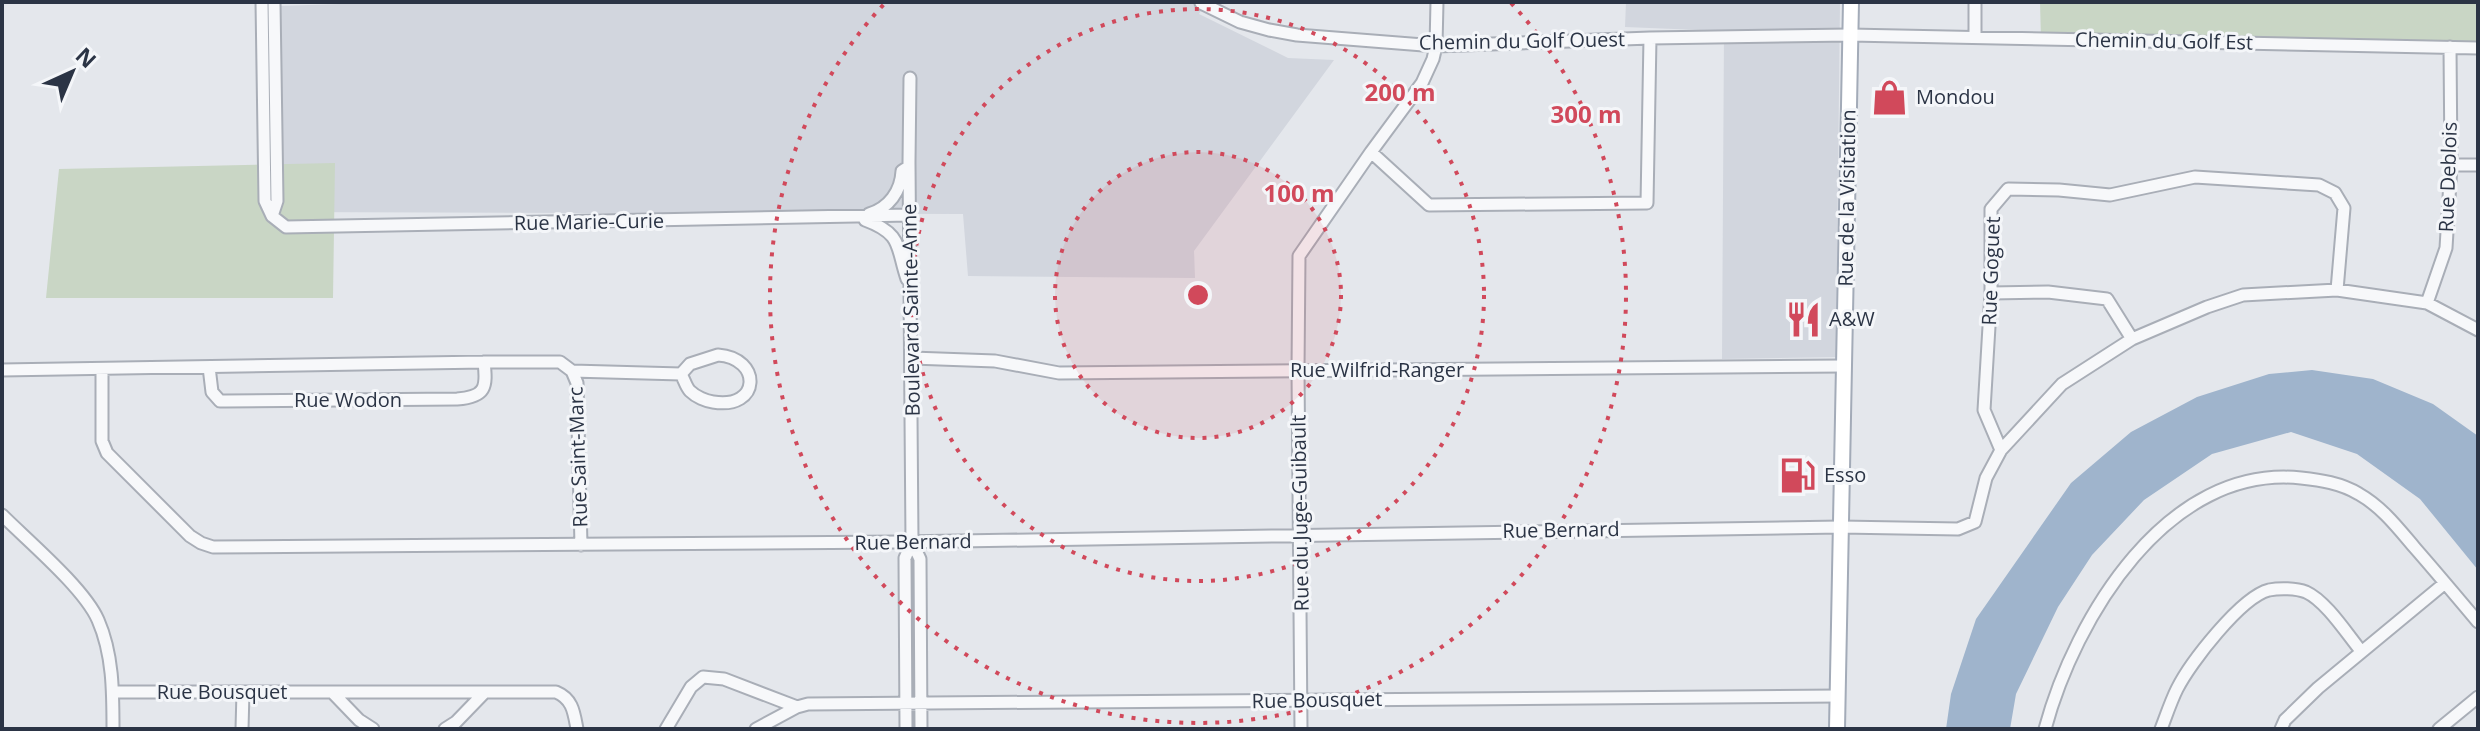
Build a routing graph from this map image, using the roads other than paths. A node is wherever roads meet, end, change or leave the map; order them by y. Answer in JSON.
{"nodes":[{"id":1,"x":262,"y":2,"type":"edge"},
{"id":2,"x":274,"y":2,"type":"edge"},
{"id":3,"x":1437,"y":2,"type":"edge"},
{"id":4,"x":1851,"y":2,"type":"edge"},
{"id":5,"x":1975,"y":2,"type":"edge"},
{"id":6,"x":1201,"y":3,"type":"edge"},
{"id":7,"x":1850,"y":35,"type":"junction"},
{"id":8,"x":1975,"y":37,"type":"junction"},
{"id":9,"x":1650,"y":38,"type":"junction"},
{"id":10,"x":1436,"y":46,"type":"junction"},
{"id":11,"x":2450,"y":47,"type":"junction"},
{"id":12,"x":2478,"y":48,"type":"edge"},
{"id":13,"x":910,"y":78,"type":"dead end"},
{"id":14,"x":1371,"y":152,"type":"junction"},
{"id":15,"x":2451,"y":165,"type":"junction"},
{"id":16,"x":2478,"y":165,"type":"edge"},
{"id":17,"x":909,"y":166,"type":"junction"},
{"id":18,"x":910,"y":215,"type":"junction"},
{"id":19,"x":272,"y":216,"type":"junction"},
{"id":20,"x":859,"y":217,"type":"junction"},
{"id":21,"x":845,"y":218,"type":"junction"},
{"id":22,"x":911,"y":290,"type":"junction"},
{"id":23,"x":2337,"y":290,"type":"junction"},
{"id":24,"x":1991,"y":293,"type":"junction"},
{"id":25,"x":2427,"y":303,"type":"junction"},
{"id":26,"x":2478,"y":330,"type":"edge"},
{"id":27,"x":2132,"y":339,"type":"junction"},
{"id":28,"x":912,"y":358,"type":"junction"},
{"id":29,"x":484,"y":362,"type":"junction"},
{"id":30,"x":1844,"y":366,"type":"junction"},
{"id":31,"x":209,"y":367,"type":"junction"},
{"id":32,"x":2,"y":370,"type":"edge"},
{"id":33,"x":102,"y":370,"type":"junction"},
{"id":34,"x":1298,"y":370,"type":"junction"},
{"id":35,"x":572,"y":371,"type":"junction"},
{"id":36,"x":681,"y":374,"type":"junction"},
{"id":37,"x":2001,"y":450,"type":"junction"},
{"id":38,"x":2,"y":515,"type":"edge"},
{"id":39,"x":1841,"y":527,"type":"junction"},
{"id":40,"x":1300,"y":535,"type":"junction"},
{"id":41,"x":912,"y":542,"type":"junction"},
{"id":42,"x":581,"y":545,"type":"junction"},
{"id":43,"x":2445,"y":583,"type":"junction"},
{"id":44,"x":2478,"y":622,"type":"edge"},
{"id":45,"x":2361,"y":651,"type":"junction"},
{"id":46,"x":113,"y":692,"type":"junction"},
{"id":47,"x":243,"y":692,"type":"junction"},
{"id":48,"x":332,"y":692,"type":"junction"},
{"id":49,"x":485,"y":692,"type":"junction"},
{"id":50,"x":1838,"y":696,"type":"junction"},
{"id":51,"x":2478,"y":697,"type":"edge"},
{"id":52,"x":1302,"y":699,"type":"junction"},
{"id":53,"x":906,"y":705,"type":"junction"},
{"id":54,"x":921,"y":705,"type":"junction"},
{"id":55,"x":797,"y":707,"type":"junction"},
{"id":56,"x":113,"y":729,"type":"edge"},
{"id":57,"x":242,"y":729,"type":"edge"},
{"id":58,"x":373,"y":729,"type":"edge"},
{"id":59,"x":445,"y":729,"type":"edge"},
{"id":60,"x":577,"y":729,"type":"edge"},
{"id":61,"x":666,"y":729,"type":"edge"},
{"id":62,"x":756,"y":729,"type":"edge"},
{"id":63,"x":906,"y":729,"type":"edge"},
{"id":64,"x":921,"y":729,"type":"edge"},
{"id":65,"x":1301,"y":729,"type":"edge"},
{"id":66,"x":1837,"y":729,"type":"edge"},
{"id":67,"x":2045,"y":729,"type":"edge"},
{"id":68,"x":2161,"y":729,"type":"edge"},
{"id":69,"x":2281,"y":729,"type":"edge"},
{"id":70,"x":2439,"y":729,"type":"edge"}],
"edges":[{"from":1,"to":19,"type":"street"},
{"from":2,"to":19,"type":"street"},
{"from":3,"to":10,"type":"street","name":"Rue du Juge-Guibault"},
{"from":4,"to":7,"type":"main road","name":"Rue de la Visitation"},
{"from":5,"to":8,"type":"street"},
{"from":6,"to":10,"type":"street","name":"Chemin du Golf Ouest"},
{"from":7,"to":8,"type":"street","name":"Chemin du Golf Est"},
{"from":7,"to":9,"type":"street","name":"Chemin du Golf Ouest"},
{"from":7,"to":30,"type":"main road","name":"Rue de la Visitation"},
{"from":8,"to":11,"type":"street","name":"Chemin du Golf Est"},
{"from":9,"to":10,"type":"street","name":"Chemin du Golf Ouest"},
{"from":9,"to":14,"type":"street"},
{"from":10,"to":14,"type":"street","name":"Rue du Juge-Guibault"},
{"from":11,"to":12,"type":"street","name":"Chemin du Golf Est"},
{"from":11,"to":15,"type":"street","name":"Rue Deblois"},
{"from":13,"to":17,"type":"street","name":"Boulevard Sainte-Anne"},
{"from":14,"to":34,"type":"street","name":"Rue du Juge-Guibault"},
{"from":15,"to":16,"type":"street"},
{"from":15,"to":25,"type":"street","name":"Rue Deblois"},
{"from":17,"to":18,"type":"street","name":"Boulevard Sainte-Anne"},
{"from":17,"to":20,"type":"street"},
{"from":18,"to":20,"type":"street","name":"Rue Marie-Curie"},
{"from":18,"to":22,"type":"street","name":"Boulevard Sainte-Anne"},
{"from":19,"to":21,"type":"street","name":"Rue Marie-Curie"},
{"from":20,"to":21,"type":"street","name":"Rue Marie-Curie"},
{"from":21,"to":22,"type":"street"},
{"from":22,"to":28,"type":"street","name":"Boulevard Sainte-Anne"},
{"from":23,"to":24,"type":"street","name":"Rue Goguet"},
{"from":23,"to":25,"type":"street","name":"Rue Bernard"},
{"from":23,"to":27,"type":"street","name":"Rue Bernard"},
{"from":24,"to":27,"type":"street"},
{"from":24,"to":37,"type":"street","name":"Rue Goguet"},
{"from":25,"to":26,"type":"street","name":"Rue Bernard"},
{"from":27,"to":37,"type":"street","name":"Rue Bernard"},
{"from":28,"to":34,"type":"street","name":"Rue Wilfrid-Ranger"},
{"from":28,"to":41,"type":"street","name":"Boulevard Sainte-Anne"},
{"from":29,"to":31,"type":"street","name":"Rue Wodon"},
{"from":29,"to":31,"type":"street","name":"Rue Wodon"},
{"from":29,"to":35,"type":"street","name":"Rue Wodon"},
{"from":30,"to":34,"type":"street","name":"Rue Wilfrid-Ranger"},
{"from":30,"to":39,"type":"main road","name":"Rue de la Visitation"},
{"from":31,"to":33,"type":"street","name":"Rue Wodon"},
{"from":32,"to":33,"type":"street","name":"Rue Wodon"},
{"from":33,"to":42,"type":"street","name":"Rue Bernard"},
{"from":34,"to":40,"type":"street","name":"Rue du Juge-Guibault"},
{"from":35,"to":36,"type":"street","name":"Rue Wodon"},
{"from":35,"to":42,"type":"street","name":"Rue Saint-Marc"},
{"from":36,"to":36,"type":"street"},
{"from":37,"to":39,"type":"street","name":"Rue Bernard"},
{"from":38,"to":46,"type":"street"},
{"from":39,"to":40,"type":"street","name":"Rue Bernard"},
{"from":39,"to":50,"type":"main road","name":"Rue de la Visitation"},
{"from":40,"to":41,"type":"street","name":"Rue Bernard"},
{"from":40,"to":52,"type":"street","name":"Rue du Juge-Guibault"},
{"from":41,"to":42,"type":"street","name":"Rue Bernard"},
{"from":41,"to":53,"type":"street","name":"Boulevard Sainte-Anne"},
{"from":41,"to":54,"type":"street","name":"Boulevard Sainte-Anne"},
{"from":43,"to":44,"type":"street"},
{"from":43,"to":45,"type":"street"},
{"from":43,"to":67,"type":"street"},
{"from":45,"to":68,"type":"street"},
{"from":45,"to":69,"type":"street"},
{"from":46,"to":47,"type":"street","name":"Rue Bousquet"},
{"from":46,"to":56,"type":"street"},
{"from":47,"to":48,"type":"street","name":"Rue Bousquet"},
{"from":47,"to":57,"type":"street"},
{"from":48,"to":49,"type":"street","name":"Rue Bousquet"},
{"from":48,"to":58,"type":"street"},
{"from":49,"to":59,"type":"street"},
{"from":49,"to":60,"type":"street","name":"Rue Bousquet"},
{"from":50,"to":52,"type":"street","name":"Rue Bousquet"},
{"from":50,"to":66,"type":"main road","name":"Rue de la Visitation"},
{"from":51,"to":70,"type":"street"},
{"from":52,"to":54,"type":"street","name":"Rue Bousquet"},
{"from":52,"to":65,"type":"street","name":"Rue du Juge-Guibault"},
{"from":53,"to":54,"type":"street","name":"Rue Bousquet"},
{"from":53,"to":55,"type":"street","name":"Rue Bousquet"},
{"from":53,"to":63,"type":"street","name":"Boulevard Sainte-Anne"},
{"from":54,"to":64,"type":"street","name":"Boulevard Sainte-Anne"},
{"from":55,"to":61,"type":"street","name":"Rue Bousquet"},
{"from":55,"to":62,"type":"street","name":"Rue Bousquet"}]}
